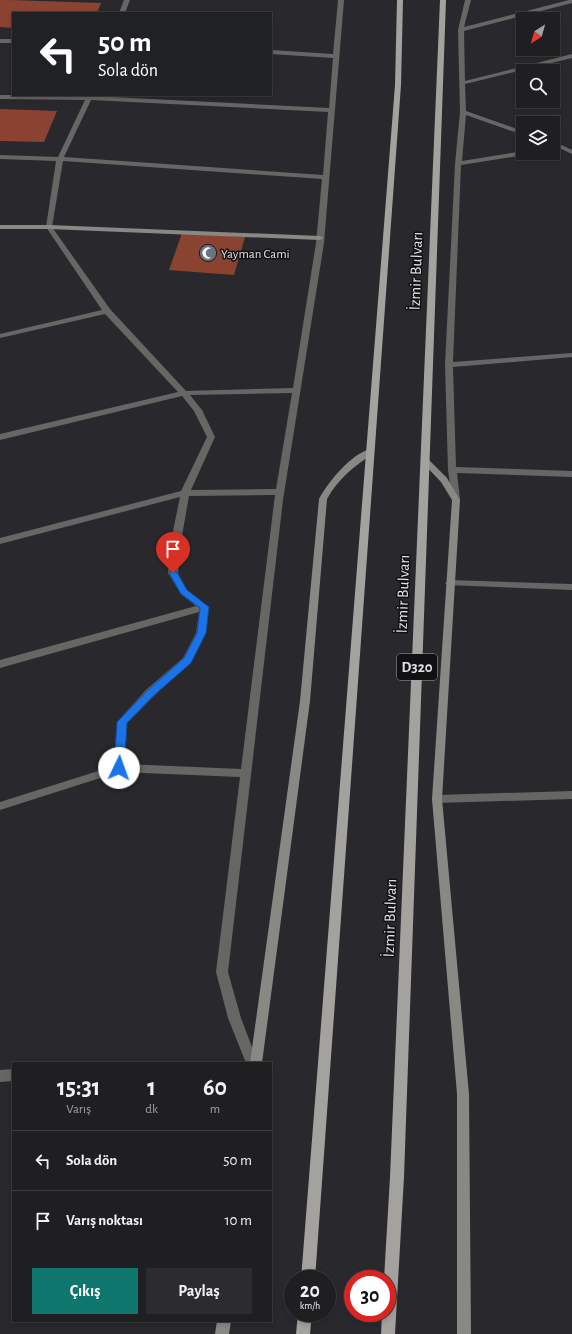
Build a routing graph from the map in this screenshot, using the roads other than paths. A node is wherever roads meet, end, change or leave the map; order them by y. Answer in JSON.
{"nodes":[{"id":1,"x":127,"y":0,"type":"edge"},
{"id":2,"x":341,"y":0,"type":"edge"},
{"id":3,"x":399,"y":0,"type":"edge"},
{"id":4,"x":443,"y":0,"type":"edge"},
{"id":5,"x":468,"y":0,"type":"edge"},
{"id":6,"x":572,"y":1,"type":"edge"},
{"id":7,"x":122,"y":12,"type":"edge"},
{"id":8,"x":461,"y":30,"type":"junction"},
{"id":9,"x":0,"y":41,"type":"edge"},
{"id":10,"x":12,"y":41,"type":"edge"},
{"id":11,"x":272,"y":52,"type":"edge"},
{"id":12,"x":337,"y":56,"type":"junction"},
{"id":13,"x":572,"y":56,"type":"edge"},
{"id":14,"x":463,"y":83,"type":"junction"},
{"id":15,"x":0,"y":97,"type":"edge"},
{"id":16,"x":89,"y":97,"type":"edge"},
{"id":17,"x":332,"y":110,"type":"junction"},
{"id":18,"x":463,"y":112,"type":"junction"},
{"id":19,"x":516,"y":131,"type":"edge"},
{"id":20,"x":572,"y":144,"type":"edge"},
{"id":21,"x":560,"y":146,"type":"edge"},
{"id":22,"x":560,"y":147,"type":"edge"},
{"id":23,"x":563,"y":147,"type":"junction"},
{"id":24,"x":572,"y":152,"type":"edge"},
{"id":25,"x":516,"y":154,"type":"edge"},
{"id":26,"x":0,"y":157,"type":"edge"},
{"id":27,"x":60,"y":159,"type":"junction"},
{"id":28,"x":458,"y":164,"type":"junction"},
{"id":29,"x":326,"y":177,"type":"junction"},
{"id":30,"x":0,"y":227,"type":"edge"},
{"id":31,"x":49,"y":227,"type":"junction"},
{"id":32,"x":320,"y":238,"type":"junction"},
{"id":33,"x":107,"y":311,"type":"junction"},
{"id":34,"x":0,"y":336,"type":"edge"},
{"id":35,"x":572,"y":355,"type":"edge"},
{"id":36,"x":449,"y":365,"type":"junction"},
{"id":37,"x":296,"y":390,"type":"junction"},
{"id":38,"x":184,"y":393,"type":"junction"},
{"id":39,"x":0,"y":437,"type":"edge"},
{"id":40,"x":370,"y":452,"type":"junction"},
{"id":41,"x":426,"y":462,"type":"junction"},
{"id":42,"x":452,"y":470,"type":"junction"},
{"id":43,"x":572,"y":474,"type":"edge"},
{"id":44,"x":280,"y":492,"type":"junction"},
{"id":45,"x":185,"y":493,"type":"junction"},
{"id":46,"x":456,"y":500,"type":"junction"},
{"id":47,"x":0,"y":541,"type":"edge"},
{"id":48,"x":450,"y":583,"type":"junction"},
{"id":49,"x":572,"y":587,"type":"edge"},
{"id":50,"x":204,"y":607,"type":"junction"},
{"id":51,"x":0,"y":664,"type":"edge"},
{"id":52,"x":119,"y":768,"type":"junction"},
{"id":53,"x":246,"y":773,"type":"junction"},
{"id":54,"x":572,"y":795,"type":"edge"},
{"id":55,"x":436,"y":798,"type":"junction"},
{"id":56,"x":0,"y":806,"type":"edge"},
{"id":57,"x":252,"y":1062,"type":"edge"},
{"id":58,"x":256,"y":1062,"type":"edge"},
{"id":59,"x":12,"y":1075,"type":"edge"},
{"id":60,"x":0,"y":1076,"type":"edge"},
{"id":61,"x":309,"y":1270,"type":"edge"},
{"id":62,"x":224,"y":1322,"type":"edge"},
{"id":63,"x":304,"y":1322,"type":"edge"},
{"id":64,"x":222,"y":1334,"type":"edge"},
{"id":65,"x":303,"y":1334,"type":"edge"},
{"id":66,"x":388,"y":1334,"type":"edge"},
{"id":67,"x":464,"y":1334,"type":"edge"}],
"edges":[{"from":1,"to":7,"type":"street"},
{"from":2,"to":12,"type":"street"},
{"from":3,"to":40,"type":"main road","name":"İzmir Bulvarı"},
{"from":4,"to":41,"type":"main road","name":"İzmir Bulvarı","number":"D320"},
{"from":5,"to":8,"type":"street"},
{"from":6,"to":8,"type":"street"},
{"from":8,"to":14,"type":"street"},
{"from":9,"to":10,"type":"street"},
{"from":11,"to":12,"type":"street"},
{"from":12,"to":17,"type":"street"},
{"from":13,"to":14,"type":"street"},
{"from":14,"to":18,"type":"street"},
{"from":15,"to":16,"type":"street"},
{"from":16,"to":17,"type":"street"},
{"from":16,"to":27,"type":"street"},
{"from":17,"to":29,"type":"street"},
{"from":18,"to":19,"type":"street"},
{"from":18,"to":28,"type":"street"},
{"from":20,"to":23,"type":"street"},
{"from":21,"to":23,"type":"street"},
{"from":22,"to":23,"type":"street"},
{"from":23,"to":24,"type":"street"},
{"from":25,"to":28,"type":"street"},
{"from":26,"to":27,"type":"street"},
{"from":27,"to":29,"type":"street"},
{"from":27,"to":31,"type":"street"},
{"from":28,"to":36,"type":"street"},
{"from":29,"to":32,"type":"street"},
{"from":30,"to":31,"type":"main road"},
{"from":31,"to":32,"type":"main road"},
{"from":31,"to":33,"type":"street"},
{"from":32,"to":37,"type":"street"},
{"from":33,"to":34,"type":"street"},
{"from":33,"to":38,"type":"street"},
{"from":35,"to":36,"type":"street"},
{"from":36,"to":42,"type":"street"},
{"from":37,"to":38,"type":"street"},
{"from":37,"to":44,"type":"street"},
{"from":38,"to":39,"type":"street"},
{"from":38,"to":45,"type":"street"},
{"from":40,"to":58,"type":"main road"},
{"from":40,"to":61,"type":"main road","name":"İzmir Bulvarı"},
{"from":41,"to":46,"type":"main road"},
{"from":41,"to":66,"type":"main road","name":"İzmir Bulvarı","number":"D320"},
{"from":42,"to":43,"type":"street"},
{"from":42,"to":46,"type":"street"},
{"from":44,"to":45,"type":"street"},
{"from":44,"to":53,"type":"street"},
{"from":45,"to":47,"type":"street"},
{"from":45,"to":50,"type":"street"},
{"from":46,"to":48,"type":"main road"},
{"from":48,"to":49,"type":"street"},
{"from":48,"to":55,"type":"main road"},
{"from":50,"to":51,"type":"street"},
{"from":50,"to":52,"type":"street"},
{"from":52,"to":53,"type":"street"},
{"from":52,"to":56,"type":"street"},
{"from":53,"to":57,"type":"street"},
{"from":54,"to":55,"type":"street"},
{"from":55,"to":67,"type":"main road"},
{"from":59,"to":60,"type":"street"},
{"from":62,"to":64,"type":"main road"},
{"from":63,"to":65,"type":"main road"}]}
